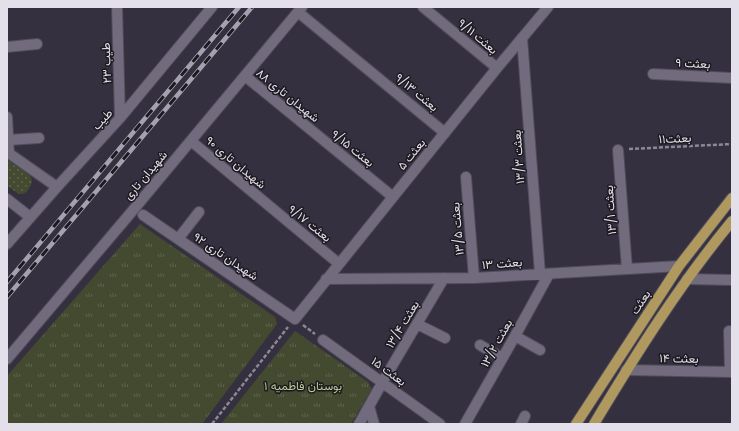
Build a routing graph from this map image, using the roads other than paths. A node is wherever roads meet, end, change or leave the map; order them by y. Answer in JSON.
{"nodes":[{"id":1,"x":117,"y":7,"type":"edge"},
{"id":2,"x":212,"y":7,"type":"edge"},
{"id":3,"x":423,"y":7,"type":"edge"},
{"id":4,"x":548,"y":7,"type":"edge"},
{"id":5,"x":300,"y":9,"type":"edge"},
{"id":6,"x":522,"y":38,"type":"junction"},
{"id":7,"x":37,"y":44,"type":"dead end"},
{"id":8,"x":7,"y":47,"type":"edge"},
{"id":9,"x":497,"y":68,"type":"junction"},
{"id":10,"x":653,"y":74,"type":"dead end"},
{"id":11,"x":245,"y":76,"type":"junction"},
{"id":12,"x":732,"y":78,"type":"edge"},
{"id":13,"x":7,"y":117,"type":"edge"},
{"id":14,"x":120,"y":118,"type":"junction"},
{"id":15,"x":445,"y":132,"type":"junction"},
{"id":16,"x":315,"y":134,"type":"joint"},
{"id":17,"x":39,"y":138,"type":"dead end"},
{"id":18,"x":8,"y":140,"type":"junction"},
{"id":19,"x":191,"y":141,"type":"junction"},
{"id":20,"x":618,"y":150,"type":"road end"},
{"id":21,"x":8,"y":153,"type":"edge"},
{"id":22,"x":466,"y":177,"type":"dead end"},
{"id":23,"x":57,"y":188,"type":"junction"},
{"id":24,"x":393,"y":196,"type":"junction"},
{"id":25,"x":732,"y":198,"type":"edge"},
{"id":26,"x":7,"y":199,"type":"edge"},
{"id":27,"x":265,"y":203,"type":"joint"},
{"id":28,"x":199,"y":212,"type":"dead end"},
{"id":29,"x":143,"y":215,"type":"dead end"},
{"id":30,"x":30,"y":217,"type":"junction"},
{"id":31,"x":731,"y":222,"type":"edge"},
{"id":32,"x":178,"y":239,"type":"junction"},
{"id":33,"x":7,"y":244,"type":"edge"},
{"id":34,"x":338,"y":263,"type":"junction"},
{"id":35,"x":679,"y":266,"type":"junction"},
{"id":36,"x":627,"y":269,"type":"junction"},
{"id":37,"x":544,"y":274,"type":"junction"},
{"id":38,"x":444,"y":278,"type":"junction"},
{"id":39,"x":474,"y":278,"type":"junction"},
{"id":40,"x":326,"y":279,"type":"junction"},
{"id":41,"x":687,"y":279,"type":"junction"},
{"id":42,"x":732,"y":280,"type":"edge"},
{"id":43,"x":295,"y":319,"type":"joint"},
{"id":44,"x":417,"y":324,"type":"junction"},
{"id":45,"x":729,"y":331,"type":"dead end"},
{"id":46,"x":515,"y":336,"type":"junction"},
{"id":47,"x":445,"y":338,"type":"dead end"},
{"id":48,"x":323,"y":340,"type":"road end"},
{"id":49,"x":480,"y":345,"type":"dead end"},
{"id":50,"x":540,"y":350,"type":"dead end"},
{"id":51,"x":502,"y":358,"type":"junction"},
{"id":52,"x":7,"y":359,"type":"edge"},
{"id":53,"x":626,"y":370,"type":"junction"},
{"id":54,"x":731,"y":372,"type":"edge"},
{"id":55,"x":382,"y":382,"type":"junction"},
{"id":56,"x":369,"y":406,"type":"junction"},
{"id":57,"x":359,"y":424,"type":"edge"},
{"id":58,"x":374,"y":424,"type":"edge"},
{"id":59,"x":440,"y":424,"type":"edge"},
{"id":60,"x":465,"y":424,"type":"edge"},
{"id":61,"x":576,"y":424,"type":"edge"},
{"id":62,"x":594,"y":424,"type":"edge"}],
"edges":[{"from":1,"to":14,"type":"street","name":"طیب ۲۳"},
{"from":2,"to":14,"type":"street","name":"طیب"},
{"from":3,"to":9,"type":"street","name":"بعثت ۹/۱۱"},
{"from":4,"to":6,"type":"street","name":"بعثت ۵"},
{"from":5,"to":11,"type":"street","name":"شهیدان تاری"},
{"from":5,"to":15,"type":"street","name":"بعثت ۹/۱۳"},
{"from":6,"to":9,"type":"street","name":"بعثت ۵"},
{"from":6,"to":37,"type":"street","name":"بعثت ۱۳/۳"},
{"from":7,"to":8,"type":"street"},
{"from":9,"to":15,"type":"street","name":"بعثت ۵"},
{"from":10,"to":12,"type":"street","name":"بعثت ۹"},
{"from":11,"to":16,"type":"street","name":"شهیدان تاری ۸۸"},
{"from":11,"to":19,"type":"street","name":"شهیدان تاری"},
{"from":13,"to":18,"type":"street"},
{"from":14,"to":23,"type":"street","name":"طیب"},
{"from":15,"to":24,"type":"street","name":"بعثت ۵"},
{"from":16,"to":24,"type":"street","name":"بعثت ۹/۱۵"},
{"from":17,"to":18,"type":"street"},
{"from":18,"to":21,"type":"street"},
{"from":19,"to":27,"type":"street","name":"شهیدان تاری ۹۰"},
{"from":19,"to":52,"type":"street","name":"شهیدان تاری"},
{"from":20,"to":36,"type":"street","name":"بعثت ۱۳/۱"},
{"from":21,"to":23,"type":"street"},
{"from":22,"to":39,"type":"street","name":"بعثت ۱۳/۵"},
{"from":23,"to":30,"type":"street","name":"طیب"},
{"from":24,"to":34,"type":"street","name":"بعثت ۵"},
{"from":25,"to":35,"type":"main road","name":"بعثت"},
{"from":26,"to":30,"type":"street"},
{"from":27,"to":34,"type":"street","name":"بعثت ۹/۱۷"},
{"from":28,"to":32,"type":"street"},
{"from":29,"to":32,"type":"street","name":"شهیدان تاری ۹۲"},
{"from":30,"to":33,"type":"street","name":"طیب"},
{"from":31,"to":41,"type":"main road"},
{"from":32,"to":43,"type":"street","name":"شهیدان تاری ۹۲"},
{"from":34,"to":40,"type":"street","name":"بعثت ۵"},
{"from":35,"to":36,"type":"street","name":"بعثت ۱۳"},
{"from":35,"to":61,"type":"main road","name":"بعثت"},
{"from":36,"to":37,"type":"street","name":"بعثت ۱۳"},
{"from":37,"to":39,"type":"street","name":"بعثت ۱۳"},
{"from":37,"to":46,"type":"street","name":"بعثت ۱۳/۲"},
{"from":38,"to":39,"type":"street","name":"بعثت ۱۳"},
{"from":38,"to":40,"type":"street","name":"بعثت ۱۳"},
{"from":38,"to":44,"type":"street","name":"بعثت ۱۳/۴"},
{"from":40,"to":43,"type":"street","name":"بعثت ۵"},
{"from":41,"to":42,"type":"street"},
{"from":41,"to":53,"type":"main road"},
{"from":44,"to":47,"type":"street"},
{"from":44,"to":55,"type":"street","name":"بعثت ۱۳/۴"},
{"from":45,"to":54,"type":"street"},
{"from":46,"to":50,"type":"street"},
{"from":46,"to":51,"type":"street","name":"بعثت ۱۳/۲"},
{"from":48,"to":55,"type":"street","name":"بعثت ۱۵"},
{"from":49,"to":51,"type":"street"},
{"from":51,"to":60,"type":"street","name":"بعثت ۱۳/۲"},
{"from":53,"to":54,"type":"street","name":"بعثت ۱۴"},
{"from":53,"to":62,"type":"main road"},
{"from":55,"to":56,"type":"street","name":"بعثت ۱۳/۴"},
{"from":55,"to":59,"type":"street","name":"بعثت ۱۵"},
{"from":56,"to":57,"type":"street","name":"بعثت ۱۳/۴"},
{"from":56,"to":58,"type":"street"}]}
